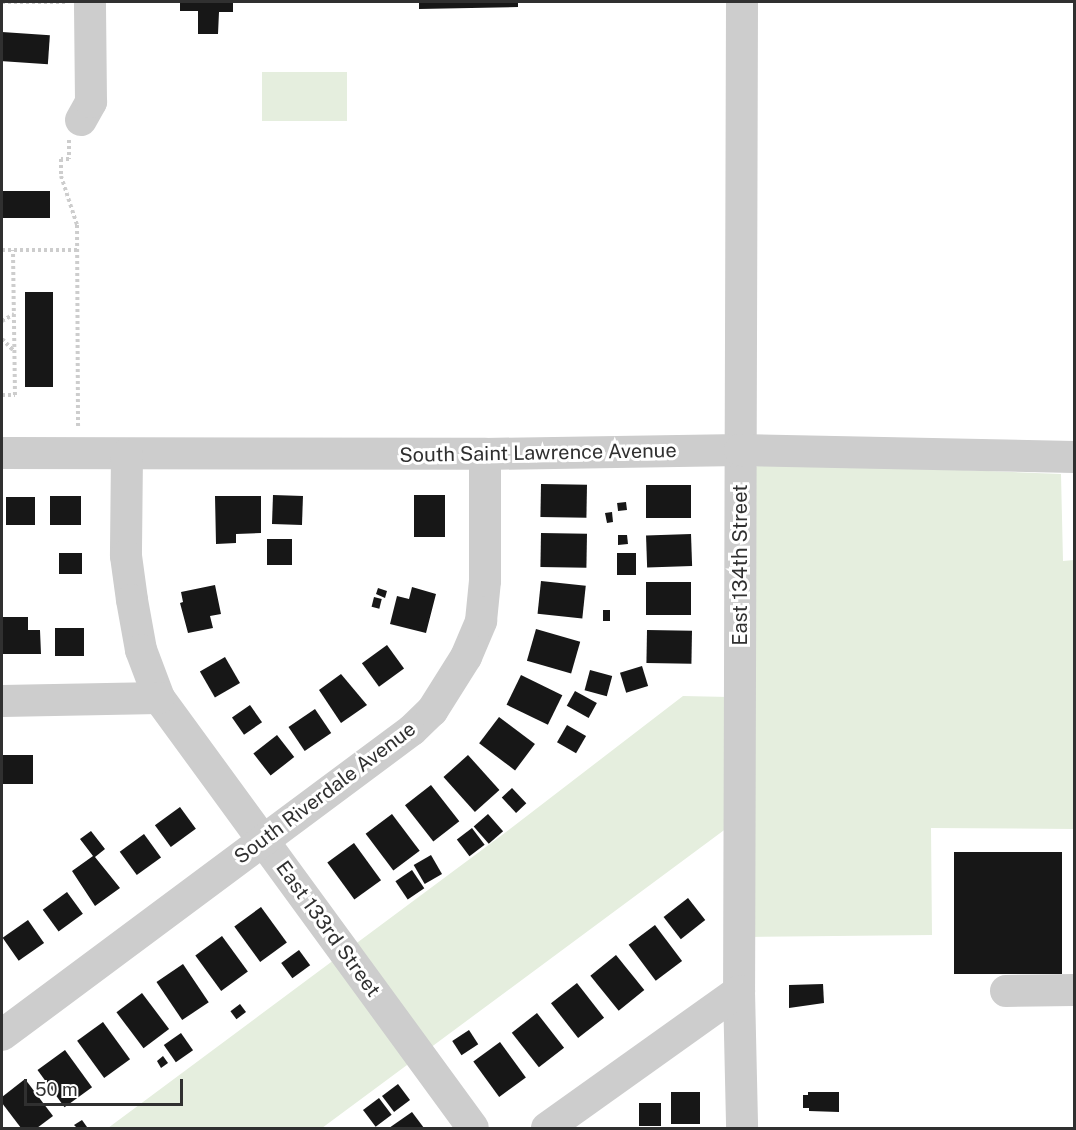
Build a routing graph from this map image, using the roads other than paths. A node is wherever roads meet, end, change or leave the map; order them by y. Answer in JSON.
{"nodes":[{"id":1,"x":90,"y":2,"type":"edge"},
{"id":2,"x":742,"y":2,"type":"edge"},
{"id":3,"x":75,"y":128,"type":"road end"},
{"id":4,"x":740,"y":450,"type":"junction"},
{"id":5,"x":2,"y":453,"type":"edge"},
{"id":6,"x":127,"y":454,"type":"junction"},
{"id":7,"x":485,"y":454,"type":"junction"},
{"id":8,"x":1074,"y":457,"type":"edge"},
{"id":9,"x":159,"y":698,"type":"junction"},
{"id":10,"x":2,"y":701,"type":"edge"},
{"id":11,"x":263,"y":840,"type":"junction"},
{"id":12,"x":1074,"y":990,"type":"edge"},
{"id":13,"x":739,"y":991,"type":"junction"},
{"id":14,"x":1006,"y":992,"type":"dead end"},
{"id":15,"x":2,"y":1035,"type":"edge"},
{"id":16,"x":473,"y":1128,"type":"edge"},
{"id":17,"x":547,"y":1128,"type":"edge"},
{"id":18,"x":742,"y":1128,"type":"edge"}],
"edges":[{"from":1,"to":3,"type":"street"},
{"from":2,"to":4,"type":"street","name":"East 134th Street"},
{"from":4,"to":7,"type":"street","name":"South Saint Lawrence Avenue"},
{"from":4,"to":8,"type":"street","name":"South Saint Lawrence Avenue"},
{"from":4,"to":13,"type":"street","name":"East 134th Street"},
{"from":5,"to":6,"type":"street","name":"South Saint Lawrence Avenue"},
{"from":6,"to":7,"type":"street","name":"South Saint Lawrence Avenue"},
{"from":6,"to":9,"type":"street","name":"East 133rd Street"},
{"from":7,"to":11,"type":"street","name":"South Riverdale Avenue"},
{"from":9,"to":10,"type":"street"},
{"from":9,"to":11,"type":"street","name":"East 133rd Street"},
{"from":11,"to":15,"type":"street","name":"South Riverdale Avenue"},
{"from":11,"to":16,"type":"street","name":"East 133rd Street"},
{"from":12,"to":14,"type":"street"},
{"from":13,"to":17,"type":"street"},
{"from":13,"to":18,"type":"street","name":"East 134th Street"}]}
